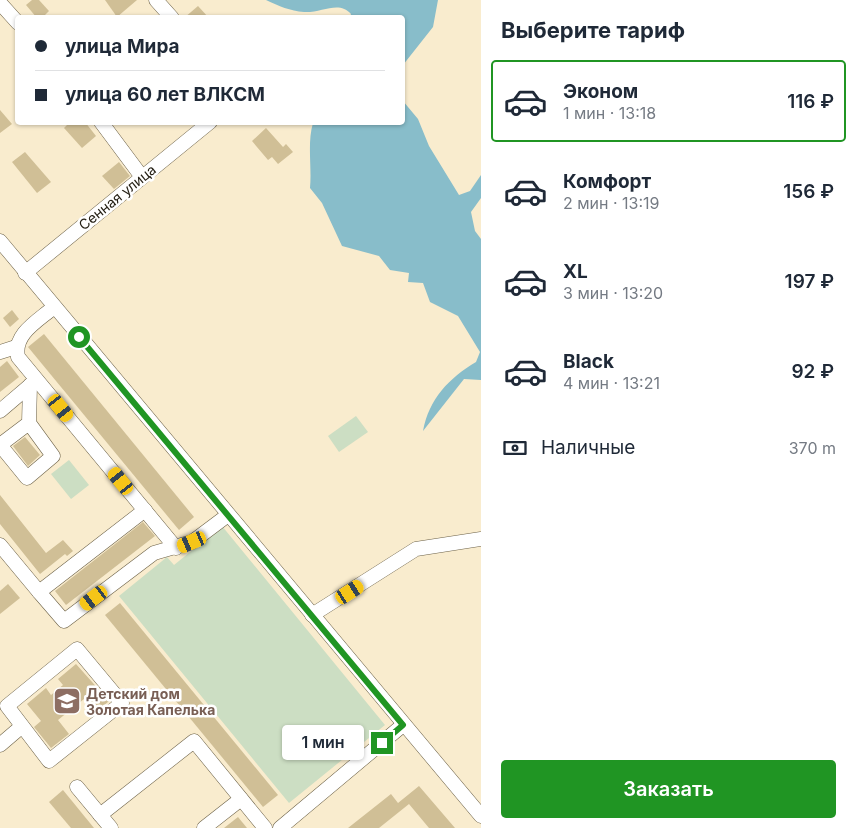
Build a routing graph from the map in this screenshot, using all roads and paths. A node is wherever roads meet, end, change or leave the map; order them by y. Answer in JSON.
{"nodes":[{"id":1,"x":156,"y":0,"type":"edge"},
{"id":2,"x":0,"y":3,"type":"edge"},
{"id":3,"x":169,"y":15,"type":"edge"},
{"id":4,"x":15,"y":20,"type":"edge"},
{"id":5,"x":104,"y":125,"type":"edge"},
{"id":6,"x":206,"y":125,"type":"edge"},
{"id":7,"x":142,"y":176,"type":"junction"},
{"id":8,"x":0,"y":241,"type":"edge"},
{"id":9,"x":25,"y":273,"type":"junction"},
{"id":10,"x":54,"y":307,"type":"junction"},
{"id":11,"x":0,"y":338,"type":"edge"},
{"id":12,"x":8,"y":349,"type":"edge"},
{"id":13,"x":34,"y":382,"type":"junction"},
{"id":14,"x":0,"y":411,"type":"edge"},
{"id":15,"x":29,"y":423,"type":"dead end"},
{"id":16,"x":145,"y":510,"type":"junction"},
{"id":17,"x":228,"y":515,"type":"junction"},
{"id":18,"x":481,"y":539,"type":"edge"},
{"id":19,"x":0,"y":544,"type":"edge"},
{"id":20,"x":176,"y":548,"type":"junction"},
{"id":21,"x":39,"y":592,"type":"junction"},
{"id":22,"x":312,"y":615,"type":"junction"},
{"id":23,"x":403,"y":725,"type":"junction"},
{"id":24,"x":21,"y":727,"type":"junction"},
{"id":25,"x":0,"y":745,"type":"edge"},
{"id":26,"x":77,"y":787,"type":"dead end"},
{"id":27,"x":241,"y":799,"type":"junction"},
{"id":28,"x":100,"y":815,"type":"junction"},
{"id":29,"x":481,"y":816,"type":"edge"},
{"id":30,"x":111,"y":828,"type":"edge"},
{"id":31,"x":204,"y":828,"type":"edge"},
{"id":32,"x":264,"y":828,"type":"edge"},
{"id":33,"x":280,"y":828,"type":"edge"}],
"edges":[{"from":1,"to":3,"type":"street"},
{"from":2,"to":4,"type":"street"},
{"from":5,"to":7,"type":"street"},
{"from":6,"to":7,"type":"street","name":"Сенная улица"},
{"from":7,"to":9,"type":"street","name":"Сенная улица"},
{"from":8,"to":9,"type":"street"},
{"from":9,"to":10,"type":"street"},
{"from":10,"to":12,"type":"street"},
{"from":10,"to":17,"type":"street"},
{"from":11,"to":12,"type":"street"},
{"from":12,"to":13,"type":"street"},
{"from":13,"to":14,"type":"street"},
{"from":13,"to":15,"type":"street"},
{"from":13,"to":16,"type":"street"},
{"from":16,"to":20,"type":"street"},
{"from":16,"to":21,"type":"street"},
{"from":17,"to":20,"type":"street"},
{"from":17,"to":22,"type":"street"},
{"from":18,"to":22,"type":"street"},
{"from":19,"to":21,"type":"street"},
{"from":20,"to":21,"type":"street"},
{"from":22,"to":23,"type":"street"},
{"from":23,"to":29,"type":"street"},
{"from":23,"to":33,"type":"street"},
{"from":24,"to":24,"type":"street"},
{"from":24,"to":25,"type":"street"},
{"from":26,"to":28,"type":"street"},
{"from":27,"to":28,"type":"street"},
{"from":27,"to":31,"type":"street"},
{"from":27,"to":32,"type":"street"},
{"from":28,"to":30,"type":"street"}]}
